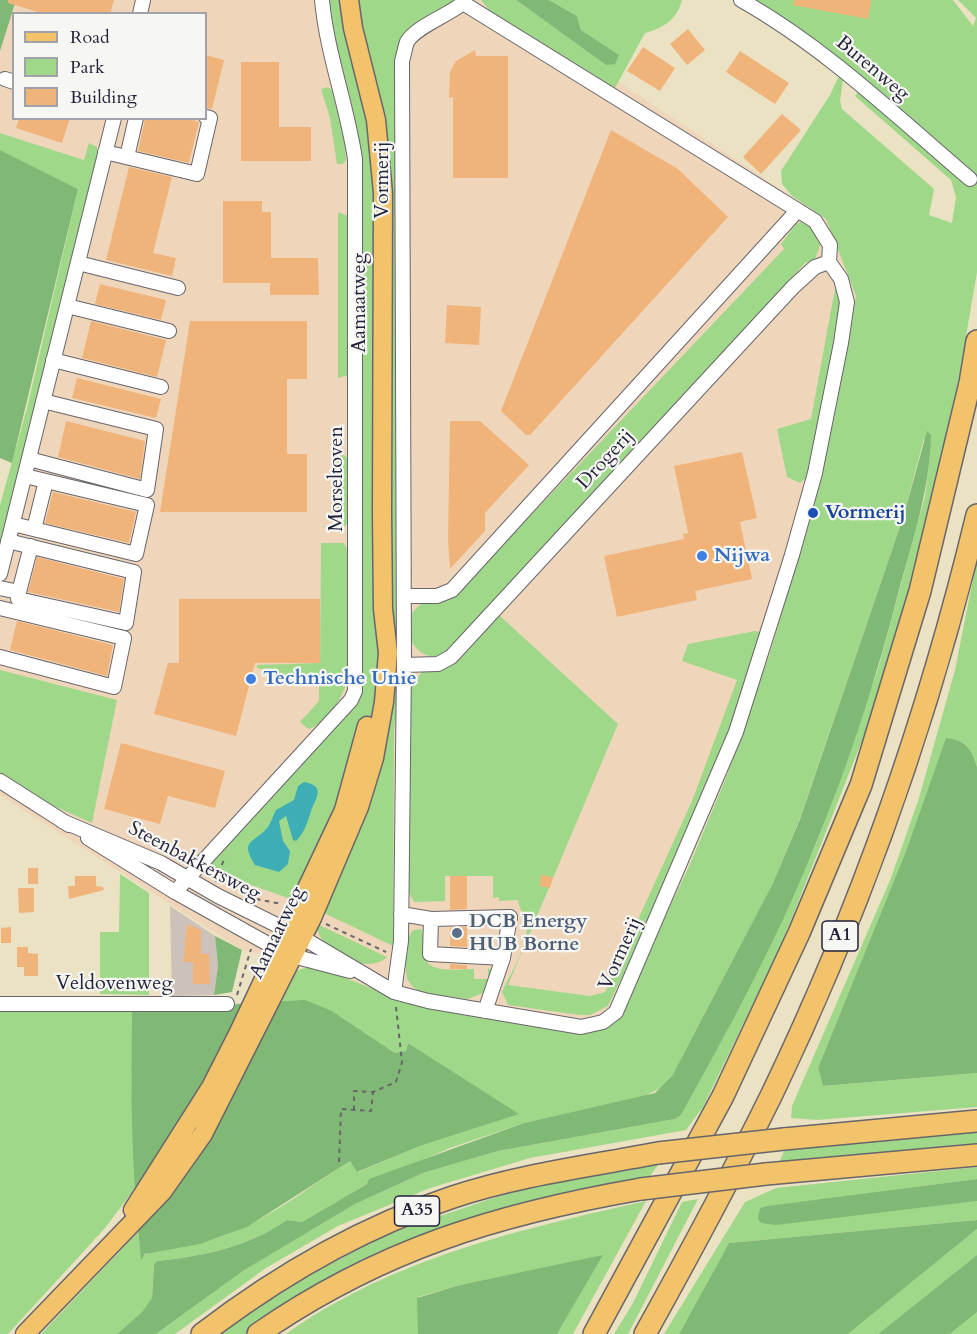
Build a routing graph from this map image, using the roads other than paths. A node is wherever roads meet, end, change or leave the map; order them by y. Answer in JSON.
{"nodes":[{"id":1,"x":322,"y":0,"type":"edge"},
{"id":2,"x":349,"y":0,"type":"edge"},
{"id":3,"x":741,"y":0,"type":"edge"},
{"id":4,"x":464,"y":2,"type":"edge"},
{"id":5,"x":207,"y":117,"type":"edge"},
{"id":6,"x":113,"y":120,"type":"edge"},
{"id":7,"x":136,"y":120,"type":"edge"},
{"id":8,"x":105,"y":152,"type":"junction"},
{"id":9,"x":127,"y":157,"type":"junction"},
{"id":10,"x":970,"y":180,"type":"dead end"},
{"id":11,"x":797,"y":211,"type":"junction"},
{"id":12,"x":829,"y":262,"type":"junction"},
{"id":13,"x":78,"y":263,"type":"junction"},
{"id":14,"x":178,"y":288,"type":"dead end"},
{"id":15,"x":67,"y":306,"type":"junction"},
{"id":16,"x":169,"y":331,"type":"dead end"},
{"id":17,"x":977,"y":341,"type":"edge"},
{"id":18,"x":53,"y":360,"type":"junction"},
{"id":19,"x":161,"y":387,"type":"dead end"},
{"id":20,"x":43,"y":401,"type":"junction"},
{"id":21,"x":29,"y":459,"type":"junction"},
{"id":22,"x":25,"y":476,"type":"junction"},
{"id":23,"x":46,"y":481,"type":"junction"},
{"id":24,"x":977,"y":515,"type":"edge"},
{"id":25,"x":13,"y":524,"type":"junction"},
{"id":26,"x":34,"y":529,"type":"junction"},
{"id":27,"x":8,"y":541,"type":"junction"},
{"id":28,"x":31,"y":546,"type":"junction"},
{"id":29,"x":0,"y":574,"type":"edge"},
{"id":30,"x":0,"y":588,"type":"edge"},
{"id":31,"x":19,"y":592,"type":"junction"},
{"id":32,"x":405,"y":596,"type":"junction"},
{"id":33,"x":0,"y":608,"type":"edge"},
{"id":34,"x":0,"y":657,"type":"edge"},
{"id":35,"x":404,"y":665,"type":"junction"},
{"id":36,"x":0,"y":781,"type":"edge"},
{"id":37,"x":62,"y":821,"type":"junction"},
{"id":38,"x":187,"y":879,"type":"junction"},
{"id":39,"x":176,"y":892,"type":"junction"},
{"id":40,"x":400,"y":914,"type":"junction"},
{"id":41,"x":431,"y":919,"type":"junction"},
{"id":42,"x":294,"y":934,"type":"junction"},
{"id":43,"x":285,"y":952,"type":"junction"},
{"id":44,"x":503,"y":958,"type":"junction"},
{"id":45,"x":358,"y":973,"type":"junction"},
{"id":46,"x":394,"y":992,"type":"junction"},
{"id":47,"x":0,"y":1004,"type":"edge"},
{"id":48,"x":227,"y":1004,"type":"road end"},
{"id":49,"x":485,"y":1011,"type":"junction"},
{"id":50,"x":977,"y":1121,"type":"edge"},
{"id":51,"x":977,"y":1155,"type":"edge"},
{"id":52,"x":25,"y":1334,"type":"edge"},
{"id":53,"x":202,"y":1334,"type":"edge"},
{"id":54,"x":258,"y":1334,"type":"edge"},
{"id":55,"x":594,"y":1334,"type":"edge"},
{"id":56,"x":645,"y":1334,"type":"edge"}],
"edges":[{"from":1,"to":38,"type":"street","name":"Morseltoven"},
{"from":2,"to":42,"type":"main road","name":"Aamaatweg"},
{"from":3,"to":10,"type":"street","name":"Burenweg"},
{"from":4,"to":11,"type":"street","name":"Vormerij"},
{"from":4,"to":32,"type":"street","name":"Vormerij"},
{"from":5,"to":9,"type":"street"},
{"from":6,"to":8,"type":"street"},
{"from":7,"to":9,"type":"street"},
{"from":8,"to":9,"type":"street"},
{"from":8,"to":13,"type":"street"},
{"from":11,"to":12,"type":"street","name":"Vormerij"},
{"from":11,"to":32,"type":"street","name":"Drogerij"},
{"from":12,"to":35,"type":"street","name":"Drogerij"},
{"from":12,"to":49,"type":"street","name":"Vormerij"},
{"from":13,"to":14,"type":"street"},
{"from":13,"to":15,"type":"street"},
{"from":15,"to":16,"type":"street"},
{"from":15,"to":18,"type":"street"},
{"from":17,"to":55,"type":"highway","number":"A1"},
{"from":18,"to":19,"type":"street"},
{"from":18,"to":20,"type":"street"},
{"from":20,"to":21,"type":"street"},
{"from":20,"to":21,"type":"street"},
{"from":21,"to":22,"type":"street"},
{"from":22,"to":23,"type":"street"},
{"from":22,"to":25,"type":"street"},
{"from":23,"to":26,"type":"street"},
{"from":23,"to":26,"type":"street"},
{"from":24,"to":56,"type":"highway","number":"A1"},
{"from":25,"to":26,"type":"street"},
{"from":25,"to":27,"type":"street"},
{"from":27,"to":28,"type":"street"},
{"from":27,"to":29,"type":"street"},
{"from":28,"to":31,"type":"street"},
{"from":28,"to":31,"type":"street"},
{"from":30,"to":31,"type":"street"},
{"from":32,"to":35,"type":"street","name":"Vormerij"},
{"from":33,"to":34,"type":"street"},
{"from":35,"to":40,"type":"street","name":"Vormerij"},
{"from":36,"to":37,"type":"street","name":"Steenbakkersweg"},
{"from":37,"to":38,"type":"street","name":"Steenbakkersweg"},
{"from":37,"to":39,"type":"street","name":"Steenbakkersweg"},
{"from":38,"to":39,"type":"street","name":"Morseltoven"},
{"from":38,"to":42,"type":"street","name":"Steenbakkersweg"},
{"from":39,"to":43,"type":"street","name":"Steenbakkersweg"},
{"from":40,"to":41,"type":"street"},
{"from":40,"to":46,"type":"street","name":"Vormerij"},
{"from":41,"to":44,"type":"street"},
{"from":41,"to":44,"type":"street"},
{"from":42,"to":43,"type":"main road","name":"Aamaatweg"},
{"from":42,"to":45,"type":"street","name":"Steenbakkersweg"},
{"from":43,"to":45,"type":"street","name":"Steenbakkersweg"},
{"from":43,"to":52,"type":"main road","name":"Aamaatweg"},
{"from":44,"to":49,"type":"street"},
{"from":45,"to":46,"type":"street"},
{"from":46,"to":49,"type":"street","name":"Vormerij"},
{"from":47,"to":48,"type":"street","name":"Veldovenweg"},
{"from":50,"to":53,"type":"highway","number":"A35","bridge":true},
{"from":51,"to":54,"type":"highway","bridge":true}]}
